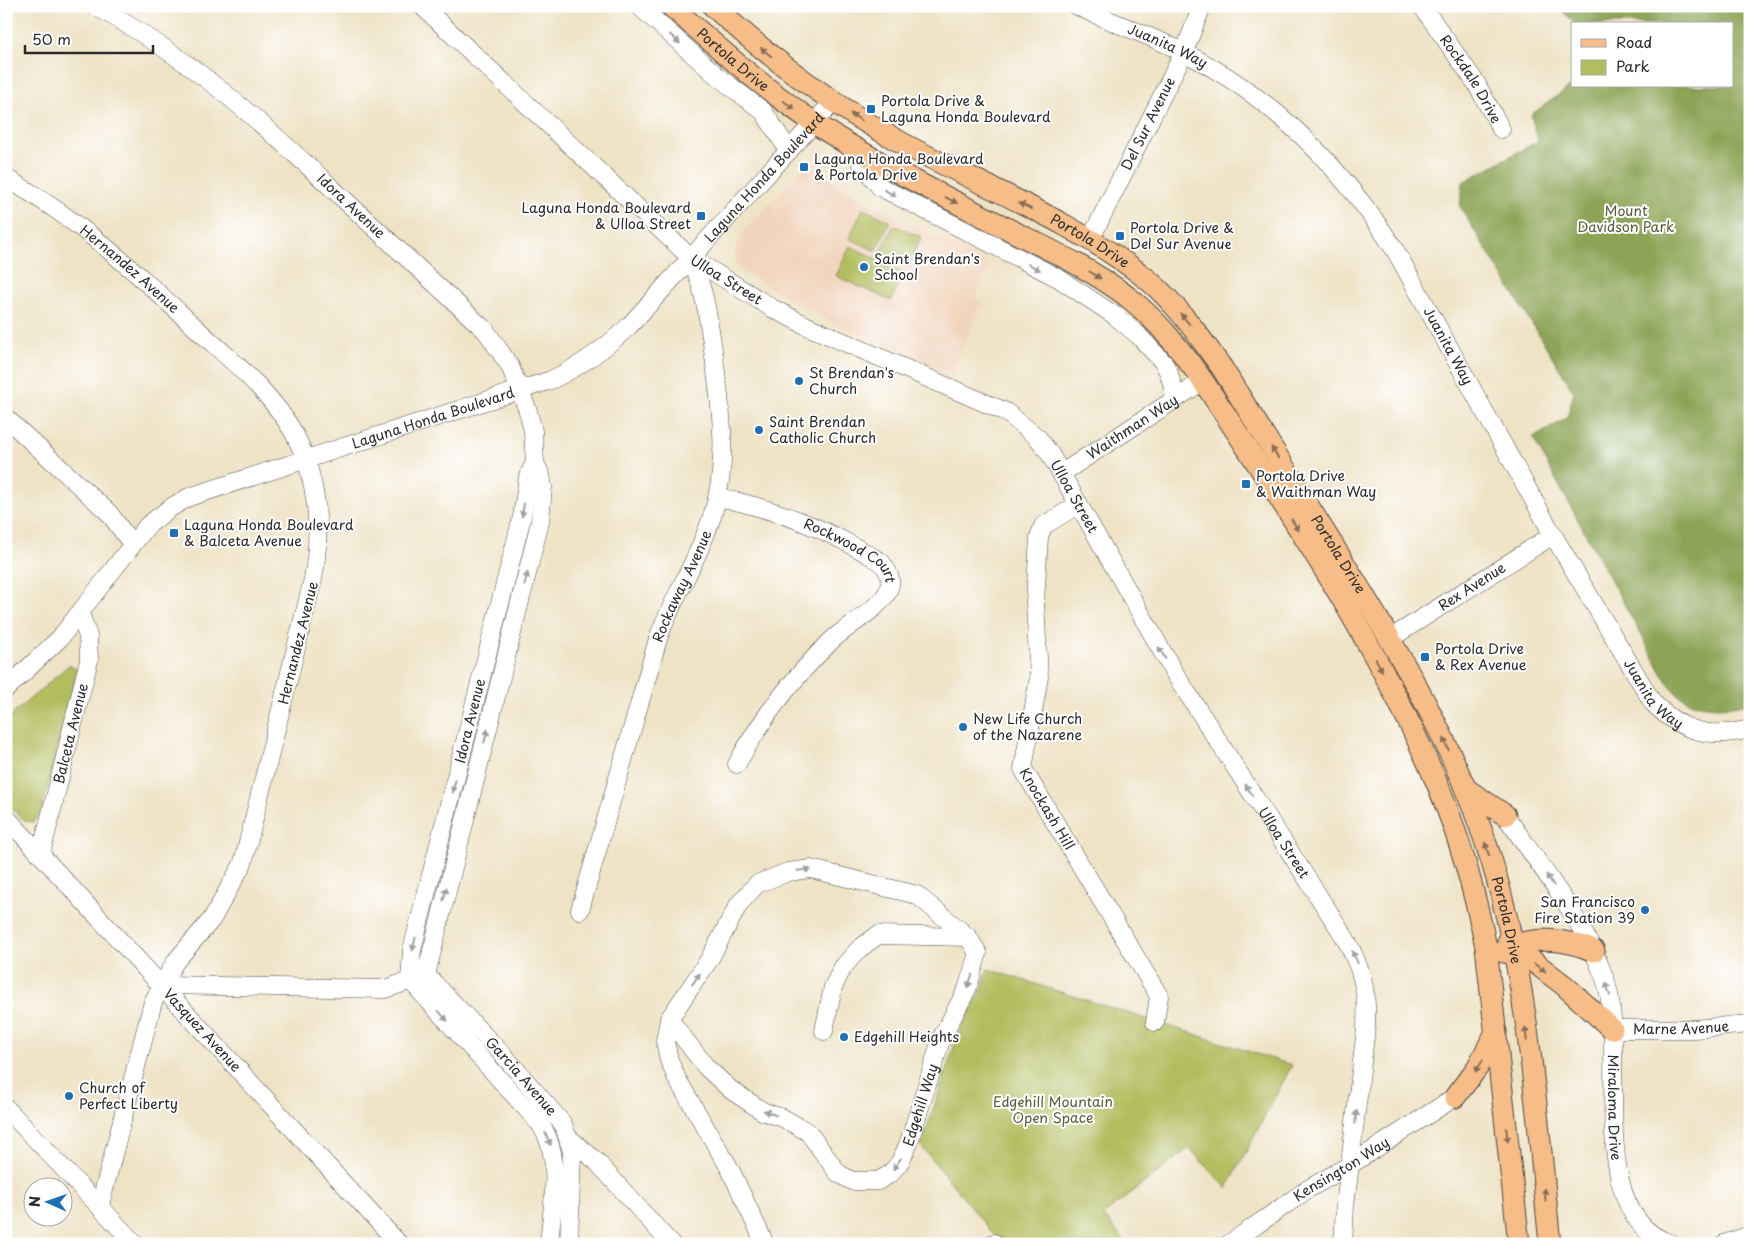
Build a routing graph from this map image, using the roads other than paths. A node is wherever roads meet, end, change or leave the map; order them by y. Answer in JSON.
{"nodes":[{"id":1,"x":95,"y":6,"type":"edge"},
{"id":2,"x":422,"y":6,"type":"edge"},
{"id":3,"x":639,"y":6,"type":"edge"},
{"id":4,"x":672,"y":6,"type":"edge"},
{"id":5,"x":713,"y":6,"type":"edge"},
{"id":6,"x":1077,"y":6,"type":"edge"},
{"id":7,"x":1202,"y":6,"type":"edge"},
{"id":8,"x":1422,"y":6,"type":"edge"},
{"id":9,"x":1184,"y":52,"type":"junction"},
{"id":10,"x":834,"y":102,"type":"junction"},
{"id":11,"x":814,"y":123,"type":"junction"},
{"id":12,"x":1501,"y":129,"type":"dead end"},
{"id":13,"x":847,"y":144,"type":"junction"},
{"id":14,"x":789,"y":151,"type":"junction"},
{"id":15,"x":6,"y":178,"type":"edge"},
{"id":16,"x":1090,"y":240,"type":"junction"},
{"id":17,"x":690,"y":258,"type":"junction"},
{"id":18,"x":1203,"y":381,"type":"junction"},
{"id":19,"x":522,"y":390,"type":"junction"},
{"id":20,"x":1176,"y":399,"type":"junction"},
{"id":21,"x":6,"y":418,"type":"edge"},
{"id":22,"x":305,"y":458,"type":"junction"},
{"id":23,"x":1062,"y":473,"type":"junction"},
{"id":24,"x":718,"y":497,"type":"junction"},
{"id":25,"x":1079,"y":504,"type":"junction"},
{"id":26,"x":1553,"y":535,"type":"junction"},
{"id":27,"x":132,"y":544,"type":"junction"},
{"id":28,"x":80,"y":613,"type":"junction"},
{"id":29,"x":1391,"y":638,"type":"junction"},
{"id":30,"x":8,"y":685,"type":"edge"},
{"id":31,"x":1750,"y":729,"type":"edge"},
{"id":32,"x":737,"y":764,"type":"dead end"},
{"id":33,"x":1466,"y":788,"type":"junction"},
{"id":34,"x":1505,"y":815,"type":"joint"},
{"id":35,"x":6,"y":817,"type":"edge"},
{"id":36,"x":41,"y":854,"type":"junction"},
{"id":37,"x":580,"y":910,"type":"dead end"},
{"id":38,"x":1478,"y":911,"type":"junction"},
{"id":39,"x":968,"y":937,"type":"junction"},
{"id":40,"x":1512,"y":947,"type":"junction"},
{"id":41,"x":1594,"y":952,"type":"junction"},
{"id":42,"x":418,"y":978,"type":"junction"},
{"id":43,"x":1491,"y":982,"type":"junction"},
{"id":44,"x":161,"y":985,"type":"junction"},
{"id":45,"x":669,"y":1019,"type":"junction"},
{"id":46,"x":1155,"y":1022,"type":"dead end"},
{"id":47,"x":1750,"y":1024,"type":"edge"},
{"id":48,"x":1612,"y":1029,"type":"junction"},
{"id":49,"x":824,"y":1031,"type":"dead end"},
{"id":50,"x":1496,"y":1032,"type":"junction"},
{"id":51,"x":1455,"y":1096,"type":"junction"},
{"id":52,"x":6,"y":1108,"type":"edge"},
{"id":53,"x":1504,"y":1111,"type":"junction"},
{"id":54,"x":569,"y":1138,"type":"junction"},
{"id":55,"x":1350,"y":1165,"type":"junction"},
{"id":56,"x":100,"y":1205,"type":"junction"},
{"id":57,"x":1750,"y":1235,"type":"edge"},
{"id":58,"x":135,"y":1244,"type":"edge"},
{"id":59,"x":399,"y":1244,"type":"edge"},
{"id":60,"x":550,"y":1244,"type":"edge"},
{"id":61,"x":568,"y":1244,"type":"edge"},
{"id":62,"x":671,"y":1244,"type":"edge"},
{"id":63,"x":765,"y":1244,"type":"edge"},
{"id":64,"x":1229,"y":1244,"type":"edge"},
{"id":65,"x":1342,"y":1244,"type":"edge"},
{"id":66,"x":1519,"y":1244,"type":"edge"},
{"id":67,"x":1550,"y":1244,"type":"edge"},
{"id":68,"x":1672,"y":1244,"type":"edge"},
{"id":69,"x":1724,"y":1244,"type":"edge"}],
"edges":[{"from":1,"to":19,"type":"street","name":"Idora Avenue"},
{"from":2,"to":17,"type":"street","name":"Ulloa Street"},
{"from":3,"to":14,"type":"street","name":"Portola Drive","one_way":true},
{"from":4,"to":11,"type":"main road","name":"Portola Drive","one_way":true},
{"from":10,"to":5,"type":"main road","name":"Portola Drive","one_way":true},
{"from":6,"to":9,"type":"street","name":"Juanita Way"},
{"from":7,"to":9,"type":"street","name":"Del Sur Avenue"},
{"from":8,"to":12,"type":"street","name":"Rockdale Drive"},
{"from":9,"to":16,"type":"street","name":"Del Sur Avenue"},
{"from":9,"to":26,"type":"street","name":"Juanita Way"},
{"from":10,"to":11,"type":"street","name":"Laguna Honda Boulevard"},
{"from":16,"to":10,"type":"main road","name":"Portola Drive","one_way":true},
{"from":11,"to":13,"type":"main road","name":"Portola Drive"},
{"from":11,"to":14,"type":"street","name":"Laguna Honda Boulevard"},
{"from":13,"to":18,"type":"main road","name":"Portola Drive","one_way":true},
{"from":13,"to":20,"type":"street","name":"Portola Drive","one_way":true},
{"from":14,"to":17,"type":"street","name":"Laguna Honda Boulevard"},
{"from":15,"to":22,"type":"street","name":"Hernandez Avenue"},
{"from":29,"to":16,"type":"main road","name":"Portola Drive","one_way":true},
{"from":17,"to":19,"type":"street","name":"Laguna Honda Boulevard"},
{"from":17,"to":23,"type":"street","name":"Ulloa Street"},
{"from":17,"to":24,"type":"street","name":"Rockaway Avenue"},
{"from":18,"to":20,"type":"street","name":"Waithman Way"},
{"from":18,"to":38,"type":"main road","name":"Portola Drive","one_way":true},
{"from":19,"to":22,"type":"street","name":"Laguna Honda Boulevard"},
{"from":19,"to":42,"type":"street","name":"Idora Avenue"},
{"from":20,"to":23,"type":"street","name":"Waithman Way"},
{"from":21,"to":27,"type":"street"},
{"from":22,"to":27,"type":"street","name":"Laguna Honda Boulevard"},
{"from":22,"to":44,"type":"street","name":"Hernandez Avenue"},
{"from":23,"to":25,"type":"street","name":"Ulloa Street"},
{"from":24,"to":32,"type":"street","name":"Rockwood Court"},
{"from":24,"to":37,"type":"street","name":"Rockaway Avenue"},
{"from":25,"to":46,"type":"street","name":"Knockash Hill"},
{"from":55,"to":25,"type":"street","name":"Ulloa Street","one_way":true},
{"from":26,"to":29,"type":"street","name":"Rex Avenue"},
{"from":26,"to":31,"type":"street","name":"Juanita Way"},
{"from":27,"to":28,"type":"street","name":"Laguna Honda Boulevard"},
{"from":28,"to":30,"type":"street","name":"Laguna Honda Boulevard"},
{"from":28,"to":36,"type":"street","name":"Balceta Avenue"},
{"from":33,"to":29,"type":"main road","name":"Portola Drive","one_way":true},
{"from":33,"to":34,"type":"main road"},
{"from":40,"to":33,"type":"main road","name":"Portola Drive","one_way":true},
{"from":41,"to":34,"type":"street","one_way":true},
{"from":35,"to":36,"type":"street","name":"Vasquez Avenue"},
{"from":36,"to":44,"type":"street","name":"Vasquez Avenue"},
{"from":38,"to":40,"type":"main road"},
{"from":38,"to":43,"type":"main road","name":"Portola Drive"},
{"from":45,"to":39,"type":"street","name":"Edgehill Way","one_way":true},
{"from":39,"to":45,"type":"street","name":"Edgehill Way","one_way":true},
{"from":39,"to":49,"type":"street"},
{"from":40,"to":41,"type":"main road"},
{"from":40,"to":43,"type":"main road"},
{"from":40,"to":48,"type":"main road","one_way":true},
{"from":67,"to":40,"type":"main road","name":"Portola Drive","one_way":true},
{"from":48,"to":41,"type":"street","name":"Miraloma Drive","one_way":true},
{"from":42,"to":44,"type":"street"},
{"from":42,"to":54,"type":"street","name":"Garcia Avenue"},
{"from":42,"to":60,"type":"street","name":"Garcia Avenue","one_way":true},
{"from":43,"to":50,"type":"main road","name":"Portola Drive"},
{"from":44,"to":56,"type":"street","name":"Hernandez Avenue"},
{"from":44,"to":59,"type":"street","name":"Vasquez Avenue"},
{"from":45,"to":63,"type":"street","name":"Edgehill Way"},
{"from":47,"to":48,"type":"street","name":"Marne Avenue"},
{"from":48,"to":68,"type":"street","name":"Miraloma Drive"},
{"from":50,"to":51,"type":"main road","one_way":true},
{"from":50,"to":53,"type":"main road","name":"Portola Drive"},
{"from":51,"to":53,"type":"main road"},
{"from":51,"to":55,"type":"street","name":"Kensington Way"},
{"from":52,"to":56,"type":"street"},
{"from":53,"to":66,"type":"main road","name":"Portola Drive","one_way":true},
{"from":54,"to":61,"type":"street","name":"Garcia Avenue"},
{"from":54,"to":62,"type":"street"},
{"from":55,"to":64,"type":"street","name":"Kensington Way"},
{"from":55,"to":65,"type":"street","name":"Ulloa Street"},
{"from":56,"to":58,"type":"street"},
{"from":57,"to":69,"type":"street"}]}
